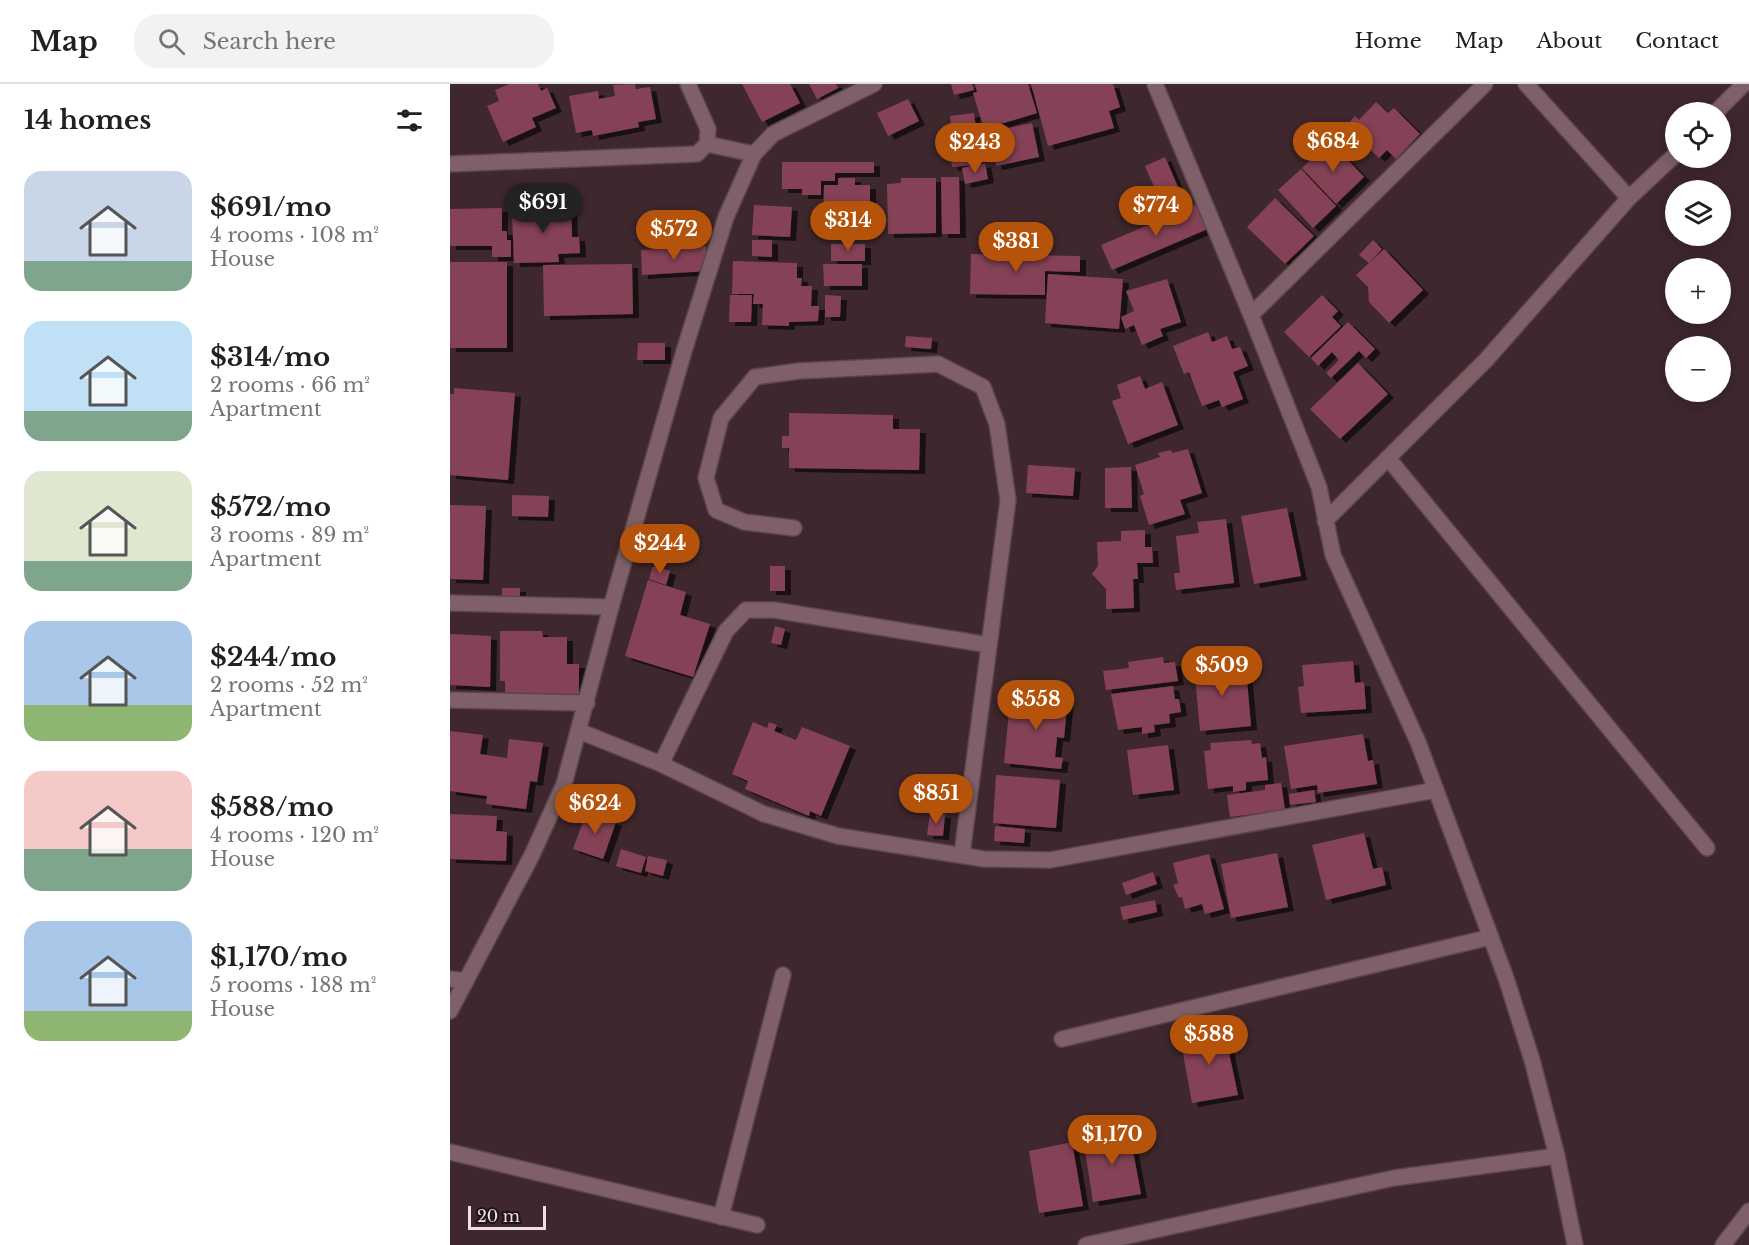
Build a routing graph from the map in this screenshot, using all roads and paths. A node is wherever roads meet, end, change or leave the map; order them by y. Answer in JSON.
{"nodes":[{"id":1,"x":688,"y":84,"type":"edge"},
{"id":2,"x":874,"y":84,"type":"edge"},
{"id":3,"x":1155,"y":84,"type":"edge"},
{"id":4,"x":1485,"y":84,"type":"edge"},
{"id":5,"x":1526,"y":84,"type":"edge"},
{"id":6,"x":1744,"y":84,"type":"edge"},
{"id":7,"x":1726,"y":102,"type":"edge"},
{"id":8,"x":707,"y":144,"type":"junction"},
{"id":9,"x":754,"y":154,"type":"junction"},
{"id":10,"x":450,"y":164,"type":"edge"},
{"id":11,"x":1665,"y":164,"type":"edge"},
{"id":12,"x":1629,"y":198,"type":"junction"},
{"id":13,"x":1251,"y":315,"type":"junction"},
{"id":14,"x":1388,"y":458,"type":"junction"},
{"id":15,"x":1325,"y":521,"type":"junction"},
{"id":16,"x":794,"y":528,"type":"dead end"},
{"id":17,"x":450,"y":603,"type":"edge"},
{"id":18,"x":611,"y":607,"type":"junction"},
{"id":19,"x":989,"y":645,"type":"junction"},
{"id":20,"x":450,"y":700,"type":"edge"},
{"id":21,"x":586,"y":703,"type":"junction"},
{"id":22,"x":579,"y":730,"type":"junction"},
{"id":23,"x":661,"y":764,"type":"junction"},
{"id":24,"x":1436,"y":790,"type":"junction"},
{"id":25,"x":1707,"y":848,"type":"dead end"},
{"id":26,"x":962,"y":854,"type":"junction"},
{"id":27,"x":1491,"y":937,"type":"junction"},
{"id":28,"x":783,"y":975,"type":"dead end"},
{"id":29,"x":458,"y":980,"type":"edge"},
{"id":30,"x":450,"y":1011,"type":"edge"},
{"id":31,"x":1062,"y":1040,"type":"dead end"},
{"id":32,"x":450,"y":1152,"type":"edge"},
{"id":33,"x":1557,"y":1156,"type":"junction"},
{"id":34,"x":1749,"y":1210,"type":"edge"},
{"id":35,"x":721,"y":1217,"type":"junction"},
{"id":36,"x":757,"y":1225,"type":"dead end"},
{"id":37,"x":1086,"y":1245,"type":"edge"},
{"id":38,"x":1575,"y":1245,"type":"edge"},
{"id":39,"x":1724,"y":1245,"type":"edge"}],
"edges":[{"from":1,"to":8,"type":"street"},
{"from":2,"to":9,"type":"street"},
{"from":3,"to":13,"type":"street"},
{"from":4,"to":13,"type":"street"},
{"from":5,"to":12,"type":"street"},
{"from":6,"to":7,"type":"street"},
{"from":8,"to":9,"type":"street"},
{"from":8,"to":10,"type":"street"},
{"from":9,"to":18,"type":"street"},
{"from":11,"to":12,"type":"street"},
{"from":12,"to":14,"type":"street"},
{"from":13,"to":15,"type":"street"},
{"from":14,"to":15,"type":"street"},
{"from":14,"to":25,"type":"street"},
{"from":15,"to":24,"type":"street"},
{"from":16,"to":19,"type":"street"},
{"from":17,"to":18,"type":"street"},
{"from":18,"to":21,"type":"street"},
{"from":19,"to":23,"type":"street"},
{"from":19,"to":26,"type":"street"},
{"from":20,"to":21,"type":"street"},
{"from":21,"to":22,"type":"street"},
{"from":22,"to":23,"type":"street"},
{"from":22,"to":29,"type":"street"},
{"from":23,"to":26,"type":"street"},
{"from":24,"to":26,"type":"street"},
{"from":24,"to":27,"type":"street"},
{"from":27,"to":31,"type":"street"},
{"from":27,"to":33,"type":"street"},
{"from":28,"to":35,"type":"street"},
{"from":29,"to":30,"type":"street"},
{"from":32,"to":35,"type":"street"},
{"from":33,"to":37,"type":"street"},
{"from":33,"to":38,"type":"street"},
{"from":34,"to":39,"type":"street"},
{"from":35,"to":36,"type":"street"}]}
